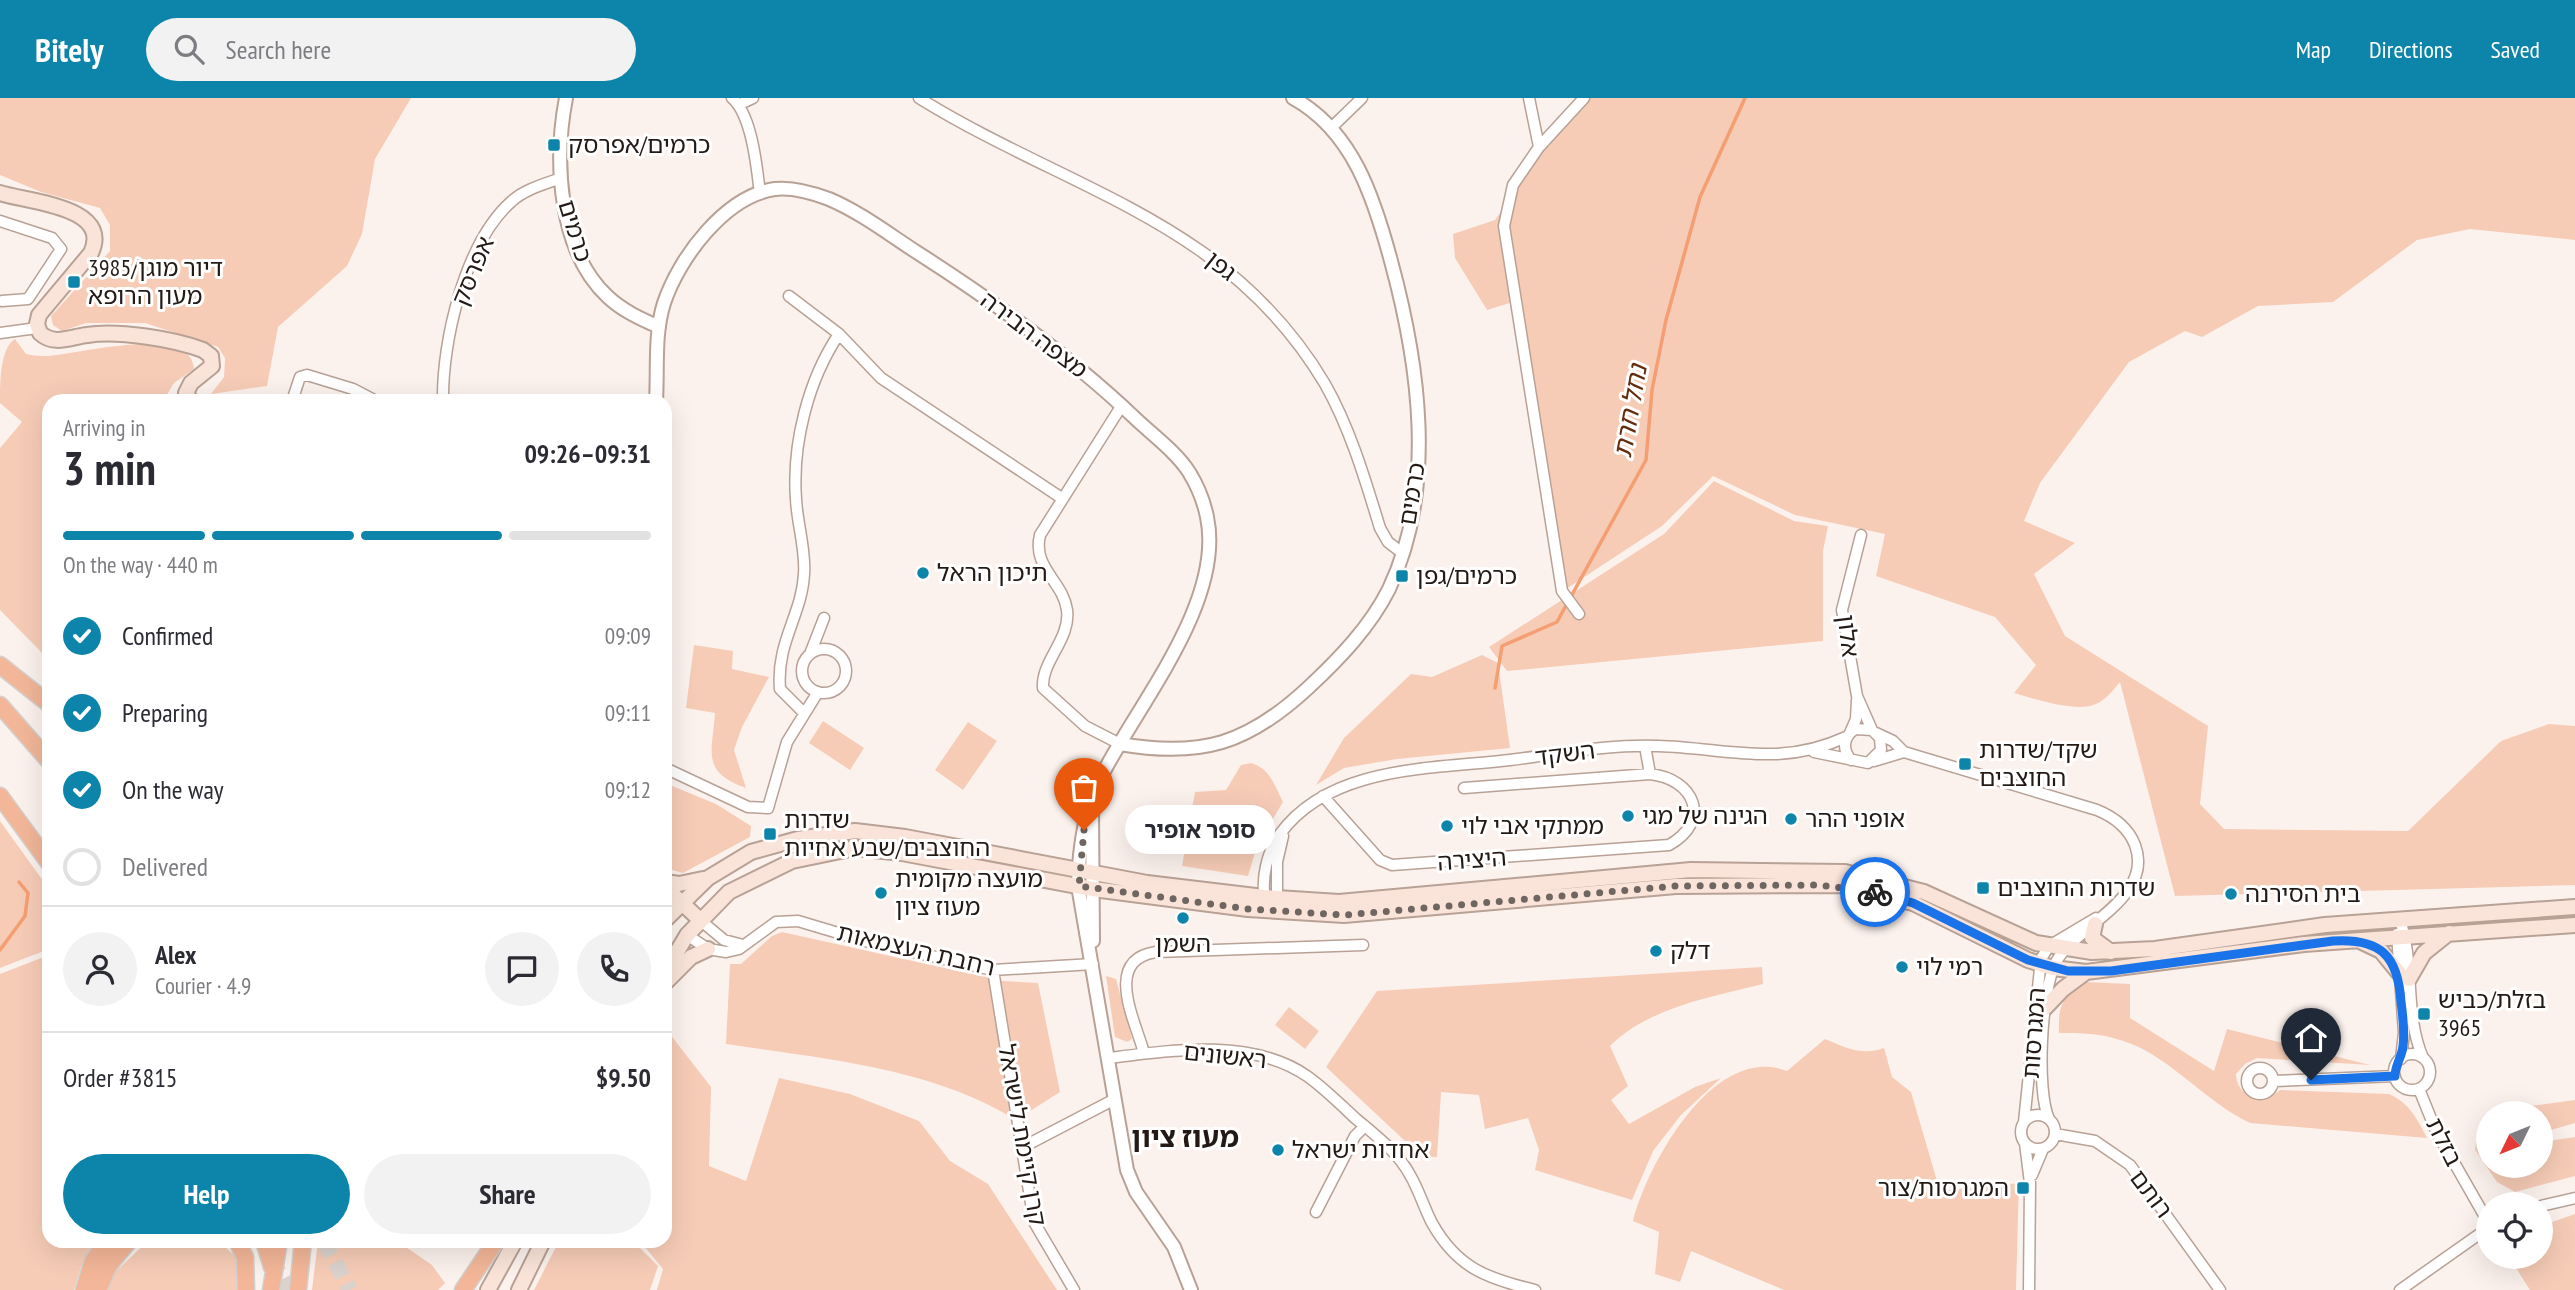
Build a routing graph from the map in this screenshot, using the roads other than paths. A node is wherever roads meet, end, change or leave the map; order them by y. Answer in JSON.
{"nodes":[{"id":1,"x":566,"y":98,"type":"edge"},
{"id":2,"x":753,"y":98,"type":"edge"},
{"id":3,"x":919,"y":98,"type":"edge"},
{"id":4,"x":1293,"y":98,"type":"edge"},
{"id":5,"x":1363,"y":98,"type":"edge"},
{"id":6,"x":1529,"y":98,"type":"edge"},
{"id":7,"x":1584,"y":98,"type":"edge"},
{"id":8,"x":736,"y":101,"type":"edge"},
{"id":9,"x":1332,"y":127,"type":"junction"},
{"id":10,"x":1539,"y":147,"type":"junction"},
{"id":11,"x":561,"y":178,"type":"junction"},
{"id":12,"x":0,"y":193,"type":"edge"},
{"id":13,"x":761,"y":194,"type":"junction"},
{"id":14,"x":0,"y":221,"type":"edge"},
{"id":15,"x":789,"y":296,"type":"dead end"},
{"id":16,"x":2,"y":301,"type":"dead end"},
{"id":17,"x":659,"y":327,"type":"junction"},
{"id":18,"x":37,"y":328,"type":"junction"},
{"id":19,"x":0,"y":333,"type":"edge"},
{"id":20,"x":839,"y":334,"type":"junction"},
{"id":21,"x":187,"y":394,"type":"edge"},
{"id":22,"x":294,"y":394,"type":"edge"},
{"id":23,"x":363,"y":394,"type":"edge"},
{"id":24,"x":444,"y":394,"type":"edge"},
{"id":25,"x":656,"y":394,"type":"edge"},
{"id":26,"x":1122,"y":405,"type":"junction"},
{"id":27,"x":1063,"y":499,"type":"junction"},
{"id":28,"x":1861,"y":535,"type":"dead end"},
{"id":29,"x":1401,"y":552,"type":"junction"},
{"id":30,"x":1579,"y":614,"type":"dead end"},
{"id":31,"x":824,"y":618,"type":"dead end"},
{"id":32,"x":810,"y":654,"type":"junction"},
{"id":33,"x":0,"y":665,"type":"edge"},
{"id":34,"x":818,"y":692,"type":"junction"},
{"id":35,"x":1857,"y":696,"type":"junction"},
{"id":36,"x":42,"y":698,"type":"edge"},
{"id":37,"x":0,"y":705,"type":"edge"},
{"id":38,"x":804,"y":713,"type":"junction"},
{"id":39,"x":1874,"y":732,"type":"junction"},
{"id":40,"x":1848,"y":735,"type":"junction"},
{"id":41,"x":1120,"y":744,"type":"junction"},
{"id":42,"x":1645,"y":746,"type":"junction"},
{"id":43,"x":1810,"y":751,"type":"junction"},
{"id":44,"x":1905,"y":752,"type":"junction"},
{"id":45,"x":42,"y":753,"type":"edge"},
{"id":46,"x":1851,"y":760,"type":"junction"},
{"id":47,"x":1874,"y":761,"type":"junction"},
{"id":48,"x":672,"y":771,"type":"edge"},
{"id":49,"x":1650,"y":774,"type":"junction"},
{"id":50,"x":1464,"y":788,"type":"dead end"},
{"id":51,"x":0,"y":796,"type":"edge"},
{"id":52,"x":1323,"y":796,"type":"junction"},
{"id":53,"x":1091,"y":798,"type":"junction"},
{"id":54,"x":42,"y":853,"type":"edge"},
{"id":55,"x":1079,"y":871,"type":"junction"},
{"id":56,"x":708,"y":878,"type":"junction"},
{"id":57,"x":1094,"y":881,"type":"junction"},
{"id":58,"x":672,"y":884,"type":"edge"},
{"id":59,"x":1079,"y":886,"type":"junction"},
{"id":60,"x":672,"y":893,"type":"edge"},
{"id":61,"x":1270,"y":902,"type":"junction"},
{"id":62,"x":680,"y":903,"type":"junction"},
{"id":63,"x":2575,"y":907,"type":"edge"},
{"id":64,"x":2109,"y":910,"type":"junction"},
{"id":65,"x":672,"y":911,"type":"edge"},
{"id":66,"x":699,"y":920,"type":"junction"},
{"id":67,"x":2400,"y":920,"type":"junction"},
{"id":68,"x":672,"y":922,"type":"edge"},
{"id":69,"x":2095,"y":924,"type":"junction"},
{"id":70,"x":2575,"y":925,"type":"edge"},
{"id":71,"x":2449,"y":933,"type":"junction"},
{"id":72,"x":687,"y":935,"type":"junction"},
{"id":73,"x":2400,"y":937,"type":"junction"},
{"id":74,"x":2355,"y":940,"type":"junction"},
{"id":75,"x":747,"y":944,"type":"junction"},
{"id":76,"x":1363,"y":945,"type":"dead end"},
{"id":77,"x":2049,"y":946,"type":"junction"},
{"id":78,"x":2065,"y":949,"type":"junction"},
{"id":79,"x":708,"y":950,"type":"junction"},
{"id":80,"x":2112,"y":953,"type":"junction"},
{"id":81,"x":672,"y":960,"type":"edge"},
{"id":82,"x":1093,"y":961,"type":"junction"},
{"id":83,"x":2046,"y":966,"type":"junction"},
{"id":84,"x":993,"y":970,"type":"junction"},
{"id":85,"x":2086,"y":972,"type":"junction"},
{"id":86,"x":672,"y":976,"type":"edge"},
{"id":87,"x":2404,"y":976,"type":"junction"},
{"id":88,"x":2045,"y":1009,"type":"junction"},
{"id":89,"x":1144,"y":1054,"type":"junction"},
{"id":90,"x":1110,"y":1058,"type":"junction"},
{"id":91,"x":2423,"y":1058,"type":"junction"},
{"id":92,"x":2401,"y":1059,"type":"junction"},
{"id":93,"x":2395,"y":1076,"type":"junction"},
{"id":94,"x":2273,"y":1081,"type":"dead end"},
{"id":95,"x":2421,"y":1093,"type":"junction"},
{"id":96,"x":1115,"y":1100,"type":"junction"},
{"id":97,"x":2049,"y":1119,"type":"junction"},
{"id":98,"x":2024,"y":1122,"type":"junction"},
{"id":99,"x":1365,"y":1126,"type":"junction"},
{"id":100,"x":2055,"y":1134,"type":"junction"},
{"id":101,"x":2025,"y":1143,"type":"junction"},
{"id":102,"x":1021,"y":1148,"type":"junction"},
{"id":103,"x":2043,"y":1149,"type":"junction"},
{"id":104,"x":2029,"y":1183,"type":"junction"},
{"id":105,"x":2575,"y":1198,"type":"edge"},
{"id":106,"x":2476,"y":1201,"type":"edge"},
{"id":107,"x":2553,"y":1203,"type":"edge"},
{"id":108,"x":1316,"y":1212,"type":"dead end"},
{"id":109,"x":2476,"y":1236,"type":"edge"},
{"id":110,"x":102,"y":1248,"type":"edge"},
{"id":111,"x":123,"y":1248,"type":"edge"},
{"id":112,"x":241,"y":1248,"type":"edge"},
{"id":113,"x":267,"y":1248,"type":"edge"},
{"id":114,"x":278,"y":1248,"type":"edge"},
{"id":115,"x":302,"y":1248,"type":"edge"},
{"id":116,"x":491,"y":1248,"type":"edge"},
{"id":117,"x":511,"y":1248,"type":"edge"},
{"id":118,"x":540,"y":1248,"type":"edge"},
{"id":119,"x":272,"y":1286,"type":"edge"},
{"id":120,"x":84,"y":1290,"type":"edge"},
{"id":121,"x":98,"y":1290,"type":"edge"},
{"id":122,"x":246,"y":1290,"type":"edge"},
{"id":123,"x":298,"y":1290,"type":"edge"},
{"id":124,"x":463,"y":1290,"type":"edge"},
{"id":125,"x":488,"y":1290,"type":"edge"},
{"id":126,"x":519,"y":1290,"type":"edge"},
{"id":127,"x":1074,"y":1290,"type":"edge"},
{"id":128,"x":1191,"y":1290,"type":"edge"},
{"id":129,"x":1535,"y":1290,"type":"edge"},
{"id":130,"x":2029,"y":1290,"type":"edge"},
{"id":131,"x":2220,"y":1290,"type":"edge"},
{"id":132,"x":2400,"y":1290,"type":"edge"}],
"edges":[{"from":1,"to":11,"type":"street","name":"כרמים"},
{"from":2,"to":8,"type":"street"},
{"from":3,"to":29,"type":"street","name":"גפן"},
{"from":4,"to":9,"type":"street","name":"כרמים"},
{"from":5,"to":9,"type":"street"},
{"from":6,"to":10,"type":"street"},
{"from":7,"to":10,"type":"street"},
{"from":8,"to":13,"type":"street"},
{"from":9,"to":29,"type":"street","name":"כרמים"},
{"from":10,"to":30,"type":"street"},
{"from":11,"to":17,"type":"street","name":"כרמים"},
{"from":11,"to":24,"type":"street","name":"אפרסק"},
{"from":12,"to":18,"type":"main road"},
{"from":13,"to":17,"type":"street","name":"מצפה הבירה"},
{"from":13,"to":26,"type":"street","name":"מצפה הבירה"},
{"from":14,"to":16,"type":"street"},
{"from":15,"to":20,"type":"street"},
{"from":17,"to":25,"type":"street","name":"מצפה הבירה"},
{"from":18,"to":19,"type":"street"},
{"from":18,"to":21,"type":"main road"},
{"from":20,"to":27,"type":"street"},
{"from":20,"to":38,"type":"street"},
{"from":22,"to":23,"type":"street"},
{"from":26,"to":27,"type":"street"},
{"from":26,"to":41,"type":"street","name":"מצפה הבירה"},
{"from":27,"to":41,"type":"street"},
{"from":28,"to":35,"type":"street","name":"אלון"},
{"from":29,"to":41,"type":"street","name":"כרמים"},
{"from":31,"to":32,"type":"street"},
{"from":32,"to":34,"type":"street"},
{"from":32,"to":34,"type":"street"},
{"from":33,"to":36,"type":"highway"},
{"from":34,"to":38,"type":"street"},
{"from":35,"to":39,"type":"street","name":"אלון"},
{"from":35,"to":40,"type":"street","name":"אלון"},
{"from":37,"to":45,"type":"highway"},
{"from":38,"to":48,"type":"street"},
{"from":39,"to":40,"type":"street"},
{"from":39,"to":44,"type":"street"},
{"from":39,"to":47,"type":"street"},
{"from":40,"to":43,"type":"street","name":"השקד"},
{"from":40,"to":46,"type":"street"},
{"from":41,"to":53,"type":"street","name":"מצפה הבירה"},
{"from":42,"to":43,"type":"street","name":"השקד"},
{"from":42,"to":49,"type":"street"},
{"from":42,"to":52,"type":"street","name":"השקד"},
{"from":43,"to":46,"type":"street","name":"השקד"},
{"from":44,"to":47,"type":"street"},
{"from":44,"to":64,"type":"street"},
{"from":46,"to":47,"type":"street"},
{"from":49,"to":50,"type":"street","name":"היצירה"},
{"from":49,"to":52,"type":"street","name":"היצירה"},
{"from":51,"to":54,"type":"highway"},
{"from":52,"to":61,"type":"street"},
{"from":53,"to":55,"type":"street","name":"מצפה הבירה"},
{"from":53,"to":57,"type":"street"},
{"from":55,"to":56,"type":"main road"},
{"from":55,"to":57,"type":"main road"},
{"from":55,"to":59,"type":"street","name":"מצפה הבירה"},
{"from":56,"to":58,"type":"main road"},
{"from":56,"to":62,"type":"main road"},
{"from":57,"to":59,"type":"main road"},
{"from":57,"to":61,"type":"main road"},
{"from":57,"to":82,"type":"street"},
{"from":59,"to":66,"type":"main road"},
{"from":59,"to":82,"type":"street","name":"מצפה הבירה"},
{"from":60,"to":62,"type":"main road"},
{"from":61,"to":77,"type":"main road"},
{"from":61,"to":83,"type":"main road"},
{"from":62,"to":65,"type":"main road"},
{"from":62,"to":66,"type":"main road"},
{"from":63,"to":67,"type":"main road"},
{"from":64,"to":69,"type":"street"},
{"from":64,"to":77,"type":"street"},
{"from":66,"to":72,"type":"main road"},
{"from":66,"to":75,"type":"street"},
{"from":67,"to":73,"type":"street"},
{"from":67,"to":80,"type":"main road"},
{"from":68,"to":72,"type":"main road"},
{"from":69,"to":78,"type":"street"},
{"from":69,"to":80,"type":"main road"},
{"from":70,"to":71,"type":"main road"},
{"from":71,"to":73,"type":"main road"},
{"from":71,"to":87,"type":"main road"},
{"from":72,"to":79,"type":"street"},
{"from":72,"to":81,"type":"main road"},
{"from":73,"to":74,"type":"main road"},
{"from":73,"to":87,"type":"street"},
{"from":74,"to":85,"type":"main road"},
{"from":74,"to":87,"type":"main road"},
{"from":75,"to":79,"type":"street","name":"רחבת העצמאות"},
{"from":75,"to":84,"type":"street","name":"רחבת העצמאות"},
{"from":76,"to":89,"type":"street"},
{"from":77,"to":78,"type":"main road"},
{"from":77,"to":83,"type":"street","name":"המגרסות"},
{"from":78,"to":80,"type":"main road"},
{"from":78,"to":83,"type":"street","name":"המגרסות"},
{"from":79,"to":86,"type":"main road"},
{"from":82,"to":84,"type":"street","name":"רחבת העצמאות"},
{"from":82,"to":90,"type":"street"},
{"from":83,"to":85,"type":"main road"},
{"from":83,"to":88,"type":"street","name":"המגרסות"},
{"from":83,"to":98,"type":"street","name":"המגרסות"},
{"from":84,"to":102,"type":"street","name":"קרן קיימת לישראל"},
{"from":85,"to":88,"type":"main road"},
{"from":87,"to":91,"type":"street"},
{"from":87,"to":92,"type":"street"},
{"from":88,"to":97,"type":"street","name":"המגרסות"},
{"from":89,"to":90,"type":"street","name":"ראשונים"},
{"from":89,"to":99,"type":"street","name":"ראשונים"},
{"from":90,"to":96,"type":"street"},
{"from":91,"to":92,"type":"street"},
{"from":91,"to":95,"type":"street"},
{"from":92,"to":93,"type":"street"},
{"from":93,"to":94,"type":"street"},
{"from":93,"to":95,"type":"street"},
{"from":95,"to":106,"type":"street","name":"בזלת"},
{"from":96,"to":102,"type":"street"},
{"from":96,"to":128,"type":"street"},
{"from":97,"to":98,"type":"street"},
{"from":97,"to":100,"type":"street"},
{"from":98,"to":101,"type":"street"},
{"from":99,"to":108,"type":"street"},
{"from":99,"to":129,"type":"street","name":"ראשונים"},
{"from":100,"to":103,"type":"street"},
{"from":100,"to":131,"type":"street","name":"רותם"},
{"from":101,"to":103,"type":"street"},
{"from":101,"to":104,"type":"street"},
{"from":102,"to":127,"type":"street","name":"קרן קיימת לישראל"},
{"from":103,"to":104,"type":"street"},
{"from":104,"to":130,"type":"street"},
{"from":105,"to":107,"type":"street"},
{"from":109,"to":132,"type":"street"},
{"from":110,"to":120,"type":"highway"},
{"from":111,"to":121,"type":"highway"},
{"from":112,"to":122,"type":"highway"},
{"from":113,"to":119,"type":"highway"},
{"from":114,"to":119,"type":"highway"},
{"from":115,"to":123,"type":"highway"},
{"from":116,"to":124,"type":"highway"},
{"from":117,"to":125,"type":"main road"},
{"from":118,"to":126,"type":"main road"}]}
